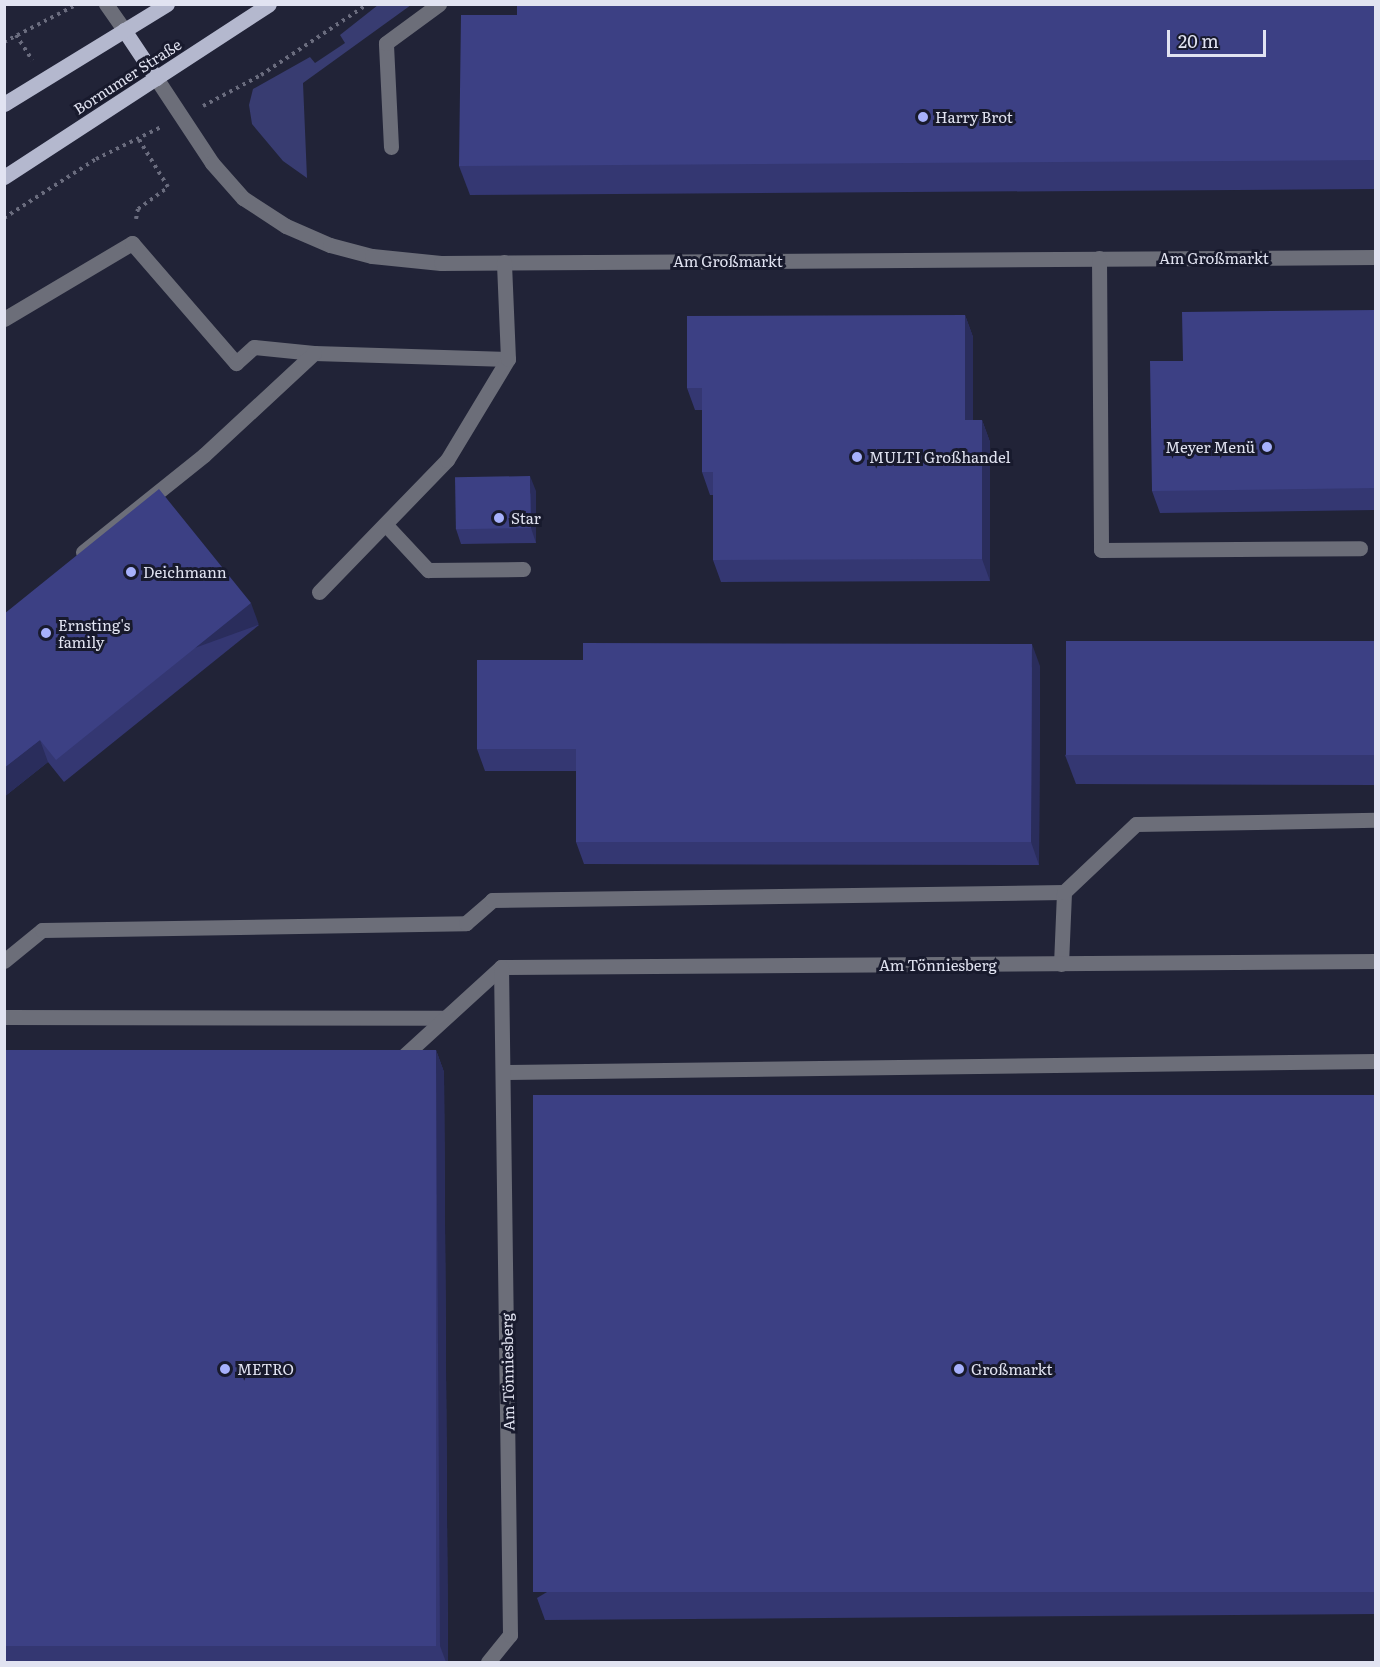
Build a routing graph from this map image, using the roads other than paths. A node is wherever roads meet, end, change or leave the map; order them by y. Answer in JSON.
{"nodes":[{"id":1,"x":105,"y":4,"type":"edge"},
{"id":2,"x":167,"y":4,"type":"edge"},
{"id":3,"x":269,"y":4,"type":"edge"},
{"id":4,"x":439,"y":4,"type":"edge"},
{"id":5,"x":124,"y":30,"type":"junction"},
{"id":6,"x":156,"y":78,"type":"junction"},
{"id":7,"x":4,"y":104,"type":"edge"},
{"id":8,"x":391,"y":147,"type":"dead end"},
{"id":9,"x":4,"y":177,"type":"edge"},
{"id":10,"x":1376,"y":257,"type":"edge"},
{"id":11,"x":1099,"y":258,"type":"junction"},
{"id":12,"x":504,"y":262,"type":"junction"},
{"id":13,"x":4,"y":319,"type":"edge"},
{"id":14,"x":314,"y":353,"type":"junction"},
{"id":15,"x":508,"y":359,"type":"junction"},
{"id":16,"x":386,"y":525,"type":"junction"},
{"id":17,"x":1360,"y":548,"type":"dead end"},
{"id":18,"x":74,"y":559,"type":"edge"},
{"id":19,"x":523,"y":569,"type":"dead end"},
{"id":20,"x":320,"y":592,"type":"dead end"},
{"id":21,"x":1376,"y":820,"type":"edge"},
{"id":22,"x":1064,"y":891,"type":"junction"},
{"id":23,"x":4,"y":961,"type":"edge"},
{"id":24,"x":1376,"y":961,"type":"edge"},
{"id":25,"x":1061,"y":964,"type":"junction"},
{"id":26,"x":501,"y":967,"type":"junction"},
{"id":27,"x":4,"y":1017,"type":"edge"},
{"id":28,"x":445,"y":1018,"type":"junction"},
{"id":29,"x":1376,"y":1061,"type":"edge"},
{"id":30,"x":386,"y":1072,"type":"edge"},
{"id":31,"x":503,"y":1072,"type":"junction"},
{"id":32,"x":488,"y":1662,"type":"edge"}],
"edges":[{"from":1,"to":5,"type":"street"},
{"from":2,"to":5,"type":"main road"},
{"from":3,"to":6,"type":"main road","name":"Bornumer Straße"},
{"from":4,"to":8,"type":"street"},
{"from":5,"to":6,"type":"main road"},
{"from":5,"to":7,"type":"main road"},
{"from":6,"to":9,"type":"main road","name":"Bornumer Straße"},
{"from":6,"to":12,"type":"street","name":"Am Großmarkt"},
{"from":10,"to":11,"type":"street","name":"Am Großmarkt"},
{"from":11,"to":12,"type":"street","name":"Am Großmarkt"},
{"from":11,"to":17,"type":"street"},
{"from":12,"to":15,"type":"street"},
{"from":13,"to":14,"type":"street"},
{"from":14,"to":15,"type":"street"},
{"from":14,"to":18,"type":"street"},
{"from":15,"to":16,"type":"street"},
{"from":16,"to":19,"type":"street"},
{"from":16,"to":20,"type":"street"},
{"from":21,"to":22,"type":"street"},
{"from":22,"to":23,"type":"street"},
{"from":22,"to":25,"type":"street"},
{"from":24,"to":25,"type":"street","name":"Am Tönniesberg"},
{"from":25,"to":26,"type":"street","name":"Am Tönniesberg"},
{"from":26,"to":28,"type":"street"},
{"from":26,"to":31,"type":"street","name":"Am Tönniesberg"},
{"from":27,"to":28,"type":"street"},
{"from":28,"to":30,"type":"street"},
{"from":29,"to":31,"type":"street"},
{"from":31,"to":32,"type":"street","name":"Am Tönniesberg"}]}
